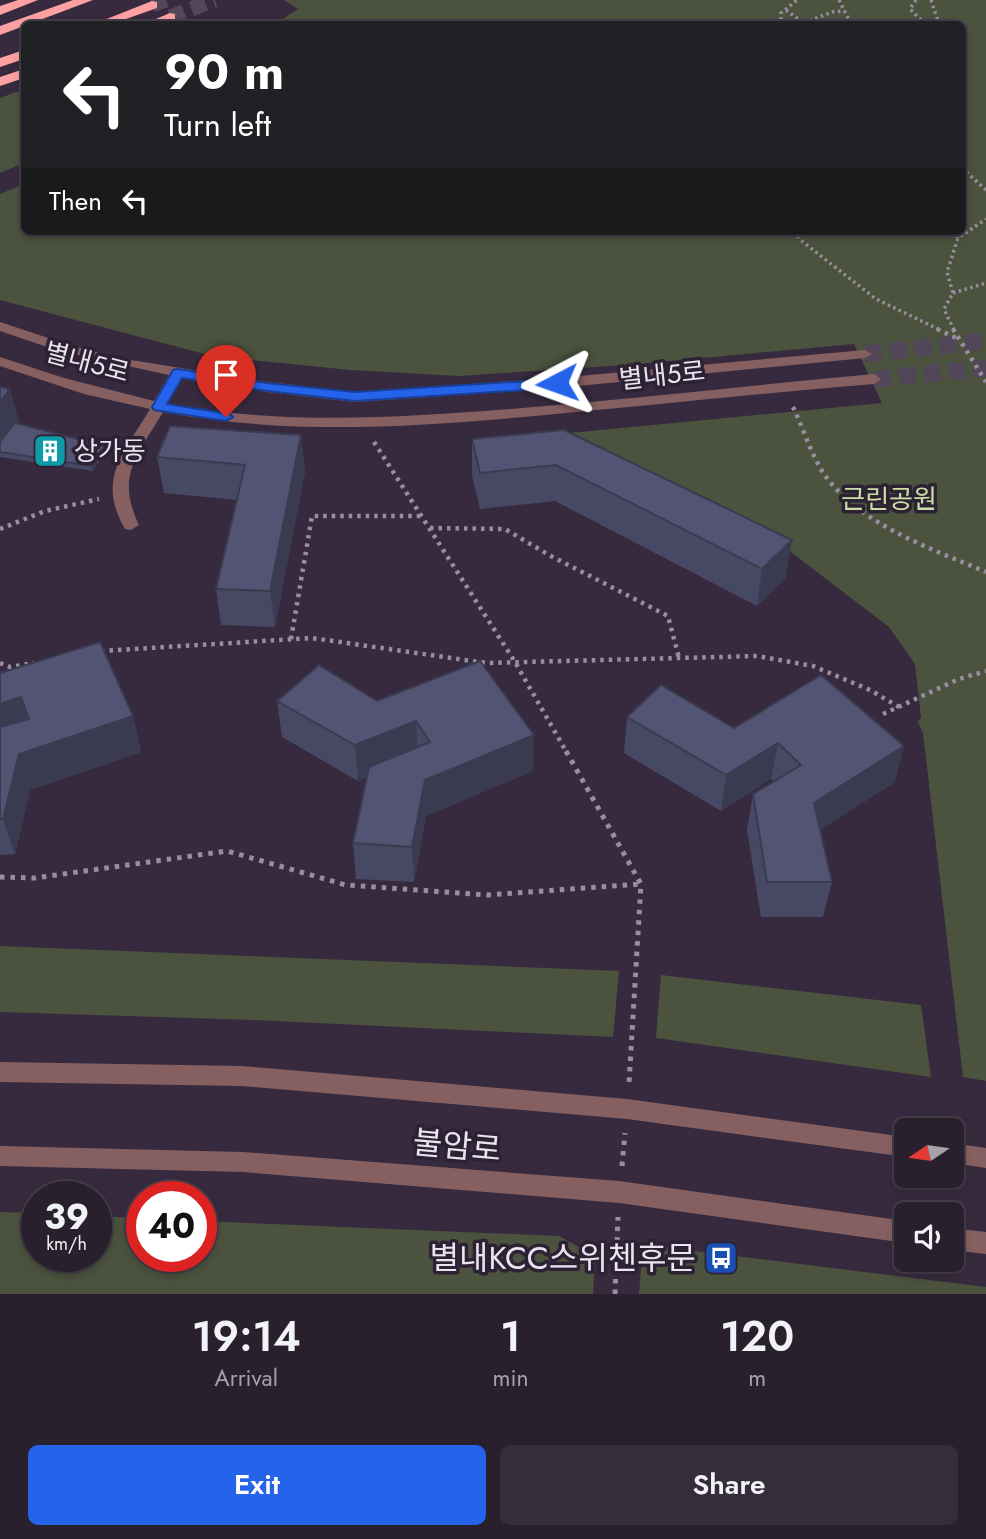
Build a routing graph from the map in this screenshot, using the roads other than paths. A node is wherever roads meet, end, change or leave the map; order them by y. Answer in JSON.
{"nodes":[{"id":1,"x":31,"y":0,"type":"edge"},
{"id":2,"x":86,"y":0,"type":"edge"},
{"id":3,"x":152,"y":5,"type":"dead end"},
{"id":4,"x":0,"y":11,"type":"edge"},
{"id":5,"x":170,"y":17,"type":"dead end"},
{"id":6,"x":28,"y":21,"type":"edge"},
{"id":7,"x":109,"y":21,"type":"edge"},
{"id":8,"x":159,"y":21,"type":"edge"},
{"id":9,"x":21,"y":23,"type":"edge"},
{"id":10,"x":0,"y":31,"type":"edge"},
{"id":11,"x":21,"y":55,"type":"edge"},
{"id":12,"x":0,"y":63,"type":"edge"},
{"id":13,"x":21,"y":74,"type":"edge"},
{"id":14,"x":0,"y":82,"type":"edge"},
{"id":15,"x":0,"y":326,"type":"edge"},
{"id":16,"x":865,"y":354,"type":"tunnel mouth"},
{"id":17,"x":0,"y":361,"type":"edge"},
{"id":18,"x":178,"y":373,"type":"junction"},
{"id":19,"x":874,"y":379,"type":"tunnel mouth"},
{"id":20,"x":159,"y":407,"type":"junction"},
{"id":21,"x":131,"y":525,"type":"dead end"},
{"id":22,"x":0,"y":1072,"type":"edge"},
{"id":23,"x":894,"y":1145,"type":"edge"},
{"id":24,"x":964,"y":1154,"type":"edge"},
{"id":25,"x":0,"y":1156,"type":"edge"},
{"id":26,"x":986,"y":1157,"type":"edge"},
{"id":27,"x":894,"y":1230,"type":"edge"},
{"id":28,"x":964,"y":1240,"type":"edge"},
{"id":29,"x":986,"y":1243,"type":"edge"}],
"edges":[{"from":1,"to":4,"type":"highway"},
{"from":2,"to":6,"type":"highway"},
{"from":3,"to":7,"type":"highway"},
{"from":5,"to":8,"type":"highway"},
{"from":9,"to":10,"type":"highway"},
{"from":11,"to":12,"type":"highway"},
{"from":13,"to":14,"type":"highway"},
{"from":15,"to":18,"type":"street","name":"별내5로"},
{"from":16,"to":18,"type":"street","name":"별내5로"},
{"from":17,"to":20,"type":"street","name":"별내5로"},
{"from":18,"to":20,"type":"street"},
{"from":19,"to":20,"type":"street","name":"별내5로"},
{"from":20,"to":21,"type":"street"},
{"from":22,"to":23,"type":"street","name":"불암로"},
{"from":24,"to":26,"type":"street"},
{"from":25,"to":27,"type":"street","name":"불암로"},
{"from":28,"to":29,"type":"street"}]}
